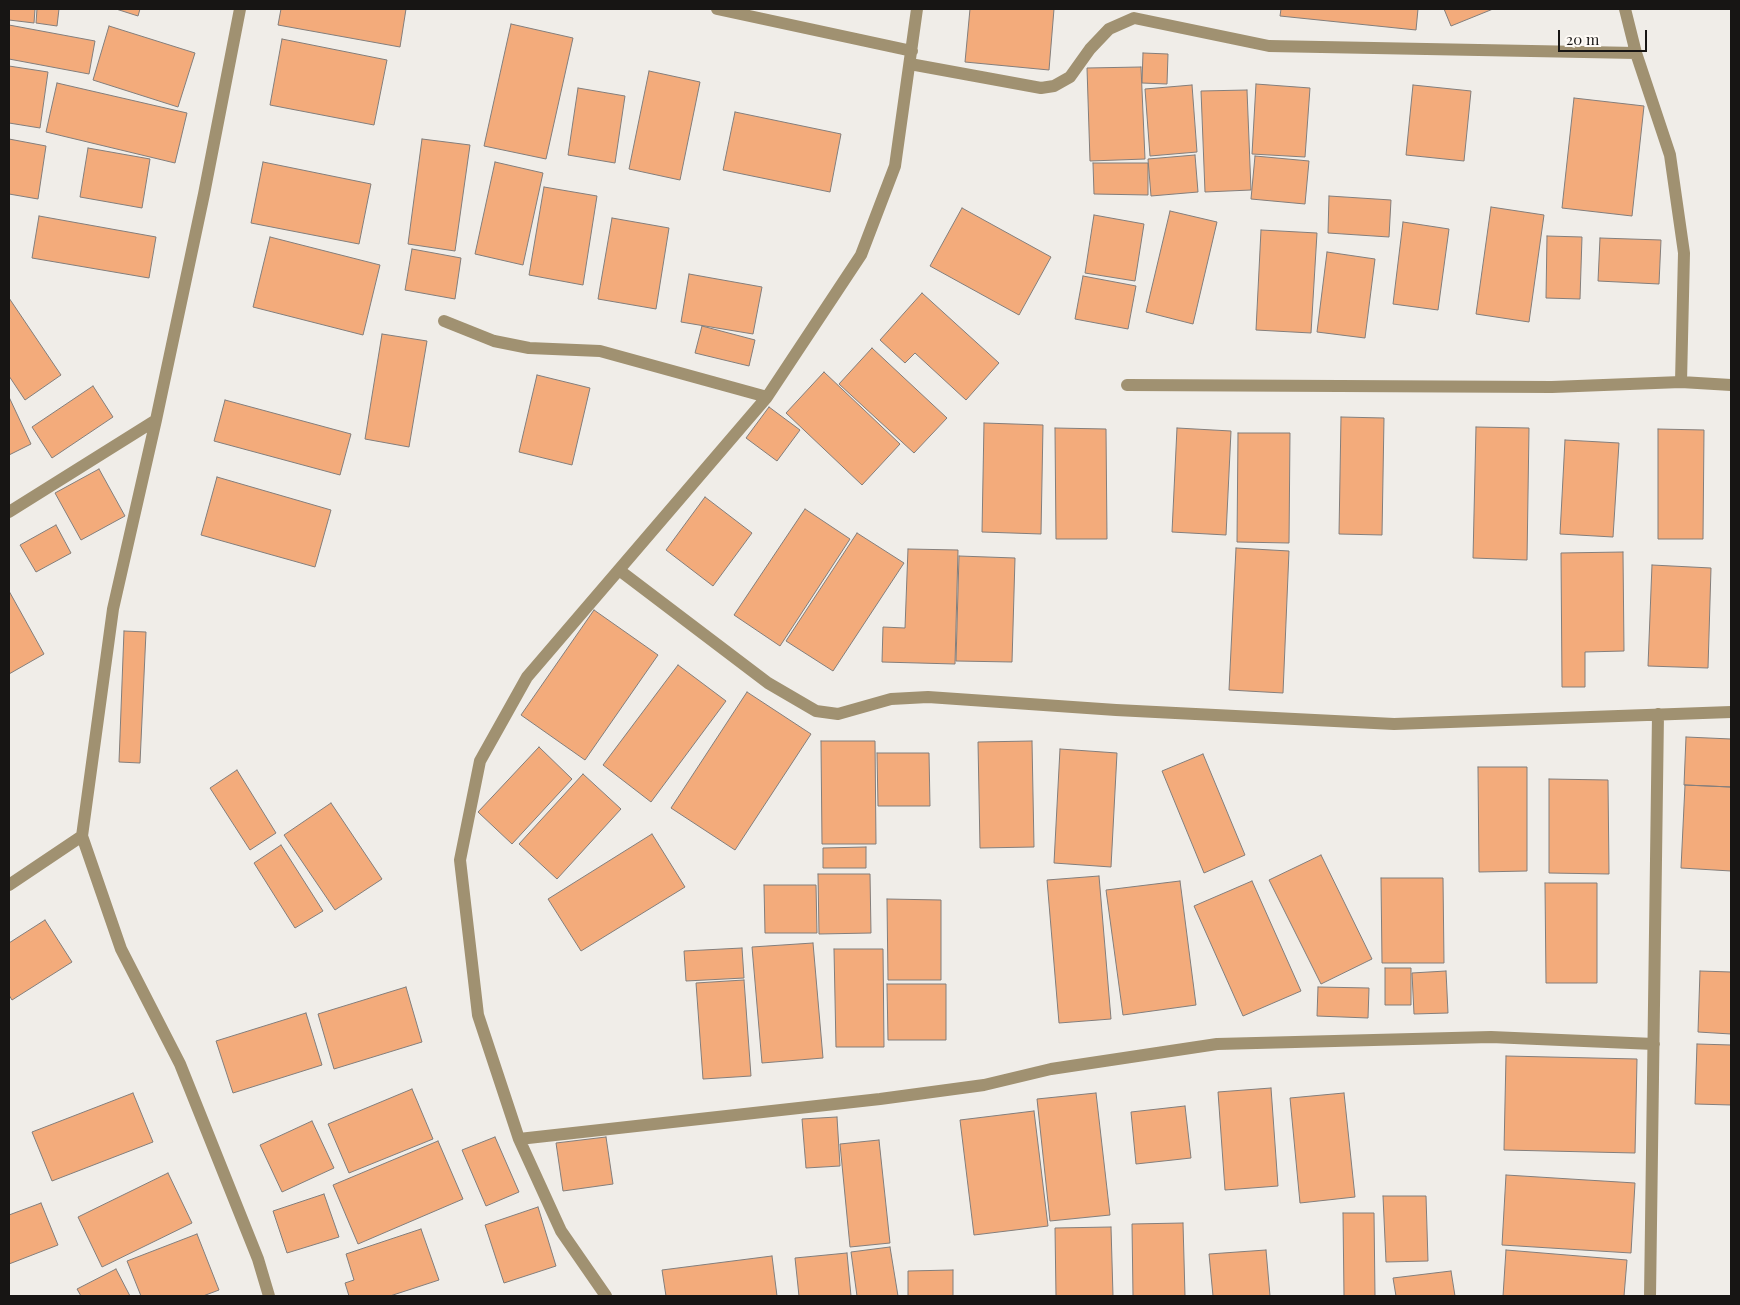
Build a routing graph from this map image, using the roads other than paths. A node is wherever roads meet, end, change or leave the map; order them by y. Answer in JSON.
{"nodes":[{"id":1,"x":240,"y":9,"type":"edge"},
{"id":2,"x":717,"y":9,"type":"edge"},
{"id":3,"x":917,"y":9,"type":"edge"},
{"id":4,"x":1625,"y":9,"type":"edge"},
{"id":5,"x":912,"y":51,"type":"junction"},
{"id":6,"x":1636,"y":52,"type":"junction"},
{"id":7,"x":910,"y":64,"type":"junction"},
{"id":8,"x":444,"y":321,"type":"dead end"},
{"id":9,"x":1681,"y":382,"type":"junction"},
{"id":10,"x":1127,"y":385,"type":"dead end"},
{"id":11,"x":1731,"y":385,"type":"edge"},
{"id":12,"x":767,"y":397,"type":"junction"},
{"id":13,"x":156,"y":420,"type":"junction"},
{"id":14,"x":9,"y":512,"type":"edge"},
{"id":15,"x":619,"y":570,"type":"junction"},
{"id":16,"x":1731,"y":712,"type":"edge"},
{"id":17,"x":1658,"y":714,"type":"junction"},
{"id":18,"x":82,"y":836,"type":"junction"},
{"id":19,"x":9,"y":885,"type":"edge"},
{"id":20,"x":1654,"y":1044,"type":"junction"},
{"id":21,"x":518,"y":1139,"type":"junction"},
{"id":22,"x":269,"y":1296,"type":"edge"},
{"id":23,"x":606,"y":1296,"type":"edge"},
{"id":24,"x":1650,"y":1296,"type":"edge"}],
"edges":[{"from":1,"to":13,"type":"street"},
{"from":2,"to":5,"type":"street"},
{"from":3,"to":5,"type":"street"},
{"from":4,"to":6,"type":"street"},
{"from":5,"to":7,"type":"street"},
{"from":6,"to":7,"type":"street"},
{"from":6,"to":9,"type":"street"},
{"from":7,"to":12,"type":"street"},
{"from":8,"to":12,"type":"street"},
{"from":9,"to":10,"type":"street"},
{"from":9,"to":11,"type":"street"},
{"from":12,"to":15,"type":"street"},
{"from":13,"to":14,"type":"street"},
{"from":13,"to":18,"type":"street"},
{"from":15,"to":17,"type":"street"},
{"from":15,"to":21,"type":"street"},
{"from":16,"to":17,"type":"street"},
{"from":17,"to":20,"type":"street"},
{"from":18,"to":19,"type":"street"},
{"from":18,"to":22,"type":"street"},
{"from":20,"to":21,"type":"street"},
{"from":20,"to":24,"type":"street"},
{"from":21,"to":23,"type":"street"}]}
